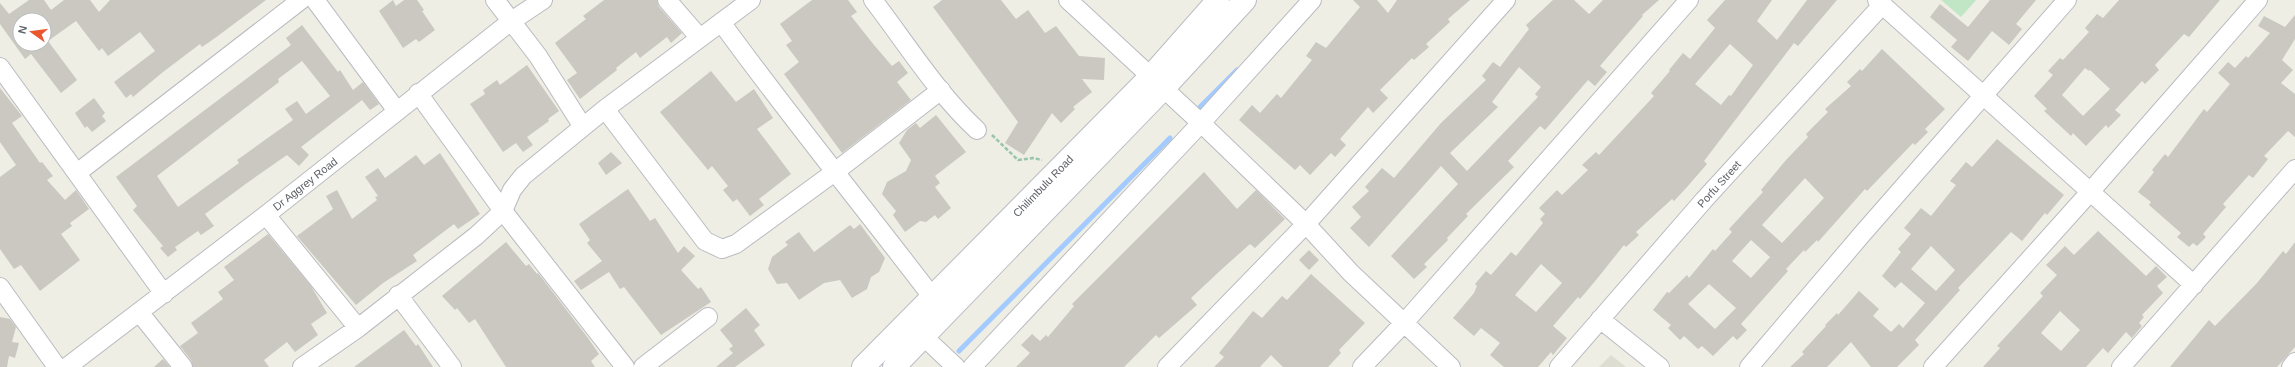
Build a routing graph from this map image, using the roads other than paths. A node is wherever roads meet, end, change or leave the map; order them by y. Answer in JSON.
{"nodes":[{"id":1,"x":301,"y":0,"type":"edge"},
{"id":2,"x":316,"y":0,"type":"edge"},
{"id":3,"x":495,"y":0,"type":"edge"},
{"id":4,"x":543,"y":0,"type":"edge"},
{"id":5,"x":667,"y":0,"type":"edge"},
{"id":6,"x":751,"y":0,"type":"edge"},
{"id":7,"x":873,"y":0,"type":"edge"},
{"id":8,"x":1068,"y":0,"type":"edge"},
{"id":9,"x":1218,"y":0,"type":"edge"},
{"id":10,"x":1244,"y":0,"type":"edge"},
{"id":11,"x":1312,"y":0,"type":"edge"},
{"id":12,"x":1506,"y":0,"type":"edge"},
{"id":13,"x":1689,"y":0,"type":"edge"},
{"id":14,"x":2067,"y":0,"type":"edge"},
{"id":15,"x":2258,"y":0,"type":"edge"},
{"id":16,"x":1880,"y":2,"type":"edge"},
{"id":17,"x":510,"y":22,"type":"junction"},
{"id":18,"x":721,"y":22,"type":"junction"},
{"id":19,"x":699,"y":37,"type":"junction"},
{"id":20,"x":0,"y":67,"type":"edge"},
{"id":21,"x":1157,"y":83,"type":"junction"},
{"id":22,"x":941,"y":90,"type":"junction"},
{"id":23,"x":418,"y":94,"type":"junction"},
{"id":24,"x":1982,"y":95,"type":"junction"},
{"id":25,"x":605,"y":109,"type":"junction"},
{"id":26,"x":397,"y":111,"type":"junction"},
{"id":27,"x":1202,"y":123,"type":"junction"},
{"id":28,"x":583,"y":127,"type":"junction"},
{"id":29,"x":977,"y":130,"type":"road end"},
{"id":30,"x":2295,"y":169,"type":"edge"},
{"id":31,"x":836,"y":171,"type":"junction"},
{"id":32,"x":77,"y":173,"type":"junction"},
{"id":33,"x":2090,"y":192,"type":"junction"},
{"id":34,"x":503,"y":211,"type":"junction"},
{"id":35,"x":266,"y":215,"type":"junction"},
{"id":36,"x":1306,"y":224,"type":"junction"},
{"id":37,"x":2194,"y":285,"type":"junction"},
{"id":38,"x":0,"y":287,"type":"edge"},
{"id":39,"x":164,"y":294,"type":"junction"},
{"id":40,"x":398,"y":295,"type":"junction"},
{"id":41,"x":933,"y":298,"type":"junction"},
{"id":42,"x":139,"y":312,"type":"junction"},
{"id":43,"x":708,"y":317,"type":"dead end"},
{"id":44,"x":1600,"y":319,"type":"junction"},
{"id":45,"x":1404,"y":324,"type":"junction"},
{"id":46,"x":358,"y":328,"type":"junction"},
{"id":47,"x":924,"y":336,"type":"junction"},
{"id":48,"x":2295,"y":362,"type":"edge"},
{"id":49,"x":2129,"y":365,"type":"edge"},
{"id":50,"x":57,"y":367,"type":"edge"},
{"id":51,"x":67,"y":367,"type":"edge"},
{"id":52,"x":182,"y":367,"type":"edge"},
{"id":53,"x":302,"y":367,"type":"edge"},
{"id":54,"x":452,"y":367,"type":"edge"},
{"id":55,"x":625,"y":367,"type":"edge"},
{"id":56,"x":643,"y":367,"type":"edge"},
{"id":57,"x":863,"y":367,"type":"edge"},
{"id":58,"x":894,"y":367,"type":"edge"},
{"id":59,"x":956,"y":367,"type":"edge"},
{"id":60,"x":972,"y":367,"type":"edge"},
{"id":61,"x":1167,"y":367,"type":"edge"},
{"id":62,"x":1362,"y":367,"type":"edge"},
{"id":63,"x":1451,"y":367,"type":"edge"},
{"id":64,"x":1559,"y":367,"type":"edge"},
{"id":65,"x":1660,"y":367,"type":"edge"},
{"id":66,"x":1749,"y":367,"type":"edge"},
{"id":67,"x":1933,"y":367,"type":"edge"},
{"id":68,"x":2291,"y":367,"type":"edge"}],
"edges":[{"from":1,"to":32,"type":"street"},
{"from":2,"to":26,"type":"street"},
{"from":3,"to":17,"type":"street"},
{"from":4,"to":17,"type":"street","name":"Dr Aggrey Road"},
{"from":5,"to":19,"type":"street"},
{"from":6,"to":18,"type":"street"},
{"from":7,"to":22,"type":"street"},
{"from":8,"to":21,"type":"street"},
{"from":9,"to":21,"type":"main road","name":"Chilimbulu Road"},
{"from":10,"to":21,"type":"main road","name":"Chilimbulu Road"},
{"from":11,"to":27,"type":"street"},
{"from":12,"to":36,"type":"street"},
{"from":13,"to":45,"type":"street"},
{"from":14,"to":24,"type":"street"},
{"from":15,"to":33,"type":"street"},
{"from":16,"to":24,"type":"street"},
{"from":16,"to":44,"type":"street","name":"Porfu Street"},
{"from":17,"to":23,"type":"street","name":"Dr Aggrey Road"},
{"from":17,"to":28,"type":"street"},
{"from":18,"to":19,"type":"street"},
{"from":18,"to":31,"type":"street"},
{"from":19,"to":25,"type":"street"},
{"from":20,"to":32,"type":"street"},
{"from":21,"to":27,"type":"street"},
{"from":21,"to":41,"type":"main road","name":"Chilimbulu Road"},
{"from":21,"to":47,"type":"main road","name":"Chilimbulu Road"},
{"from":22,"to":29,"type":"street"},
{"from":22,"to":31,"type":"street"},
{"from":23,"to":26,"type":"street","name":"Dr Aggrey Road"},
{"from":23,"to":34,"type":"street"},
{"from":24,"to":33,"type":"street"},
{"from":24,"to":66,"type":"street"},
{"from":25,"to":28,"type":"street"},
{"from":25,"to":31,"type":"street"},
{"from":26,"to":35,"type":"street","name":"Dr Aggrey Road"},
{"from":27,"to":36,"type":"street"},
{"from":27,"to":60,"type":"street"},
{"from":28,"to":34,"type":"street"},
{"from":30,"to":37,"type":"street"},
{"from":31,"to":41,"type":"street"},
{"from":32,"to":39,"type":"street"},
{"from":33,"to":37,"type":"street"},
{"from":33,"to":67,"type":"street"},
{"from":34,"to":40,"type":"street"},
{"from":34,"to":55,"type":"street"},
{"from":35,"to":39,"type":"street","name":"Dr Aggrey Road"},
{"from":35,"to":46,"type":"street"},
{"from":36,"to":45,"type":"street"},
{"from":36,"to":61,"type":"street"},
{"from":37,"to":49,"type":"street"},
{"from":38,"to":50,"type":"street"},
{"from":39,"to":42,"type":"street","name":"Dr Aggrey Road"},
{"from":40,"to":46,"type":"street"},
{"from":40,"to":54,"type":"street"},
{"from":41,"to":57,"type":"main road","name":"Chilimbulu Road"},
{"from":42,"to":51,"type":"street","name":"Dr Aggrey Road"},
{"from":42,"to":52,"type":"street"},
{"from":43,"to":56,"type":"street"},
{"from":44,"to":64,"type":"street","name":"Porfu Street"},
{"from":44,"to":65,"type":"street"},
{"from":45,"to":62,"type":"street"},
{"from":45,"to":63,"type":"street"},
{"from":46,"to":53,"type":"street"},
{"from":47,"to":58,"type":"main road","name":"Chilimbulu Road"},
{"from":47,"to":59,"type":"street"},
{"from":48,"to":68,"type":"street"}]}
